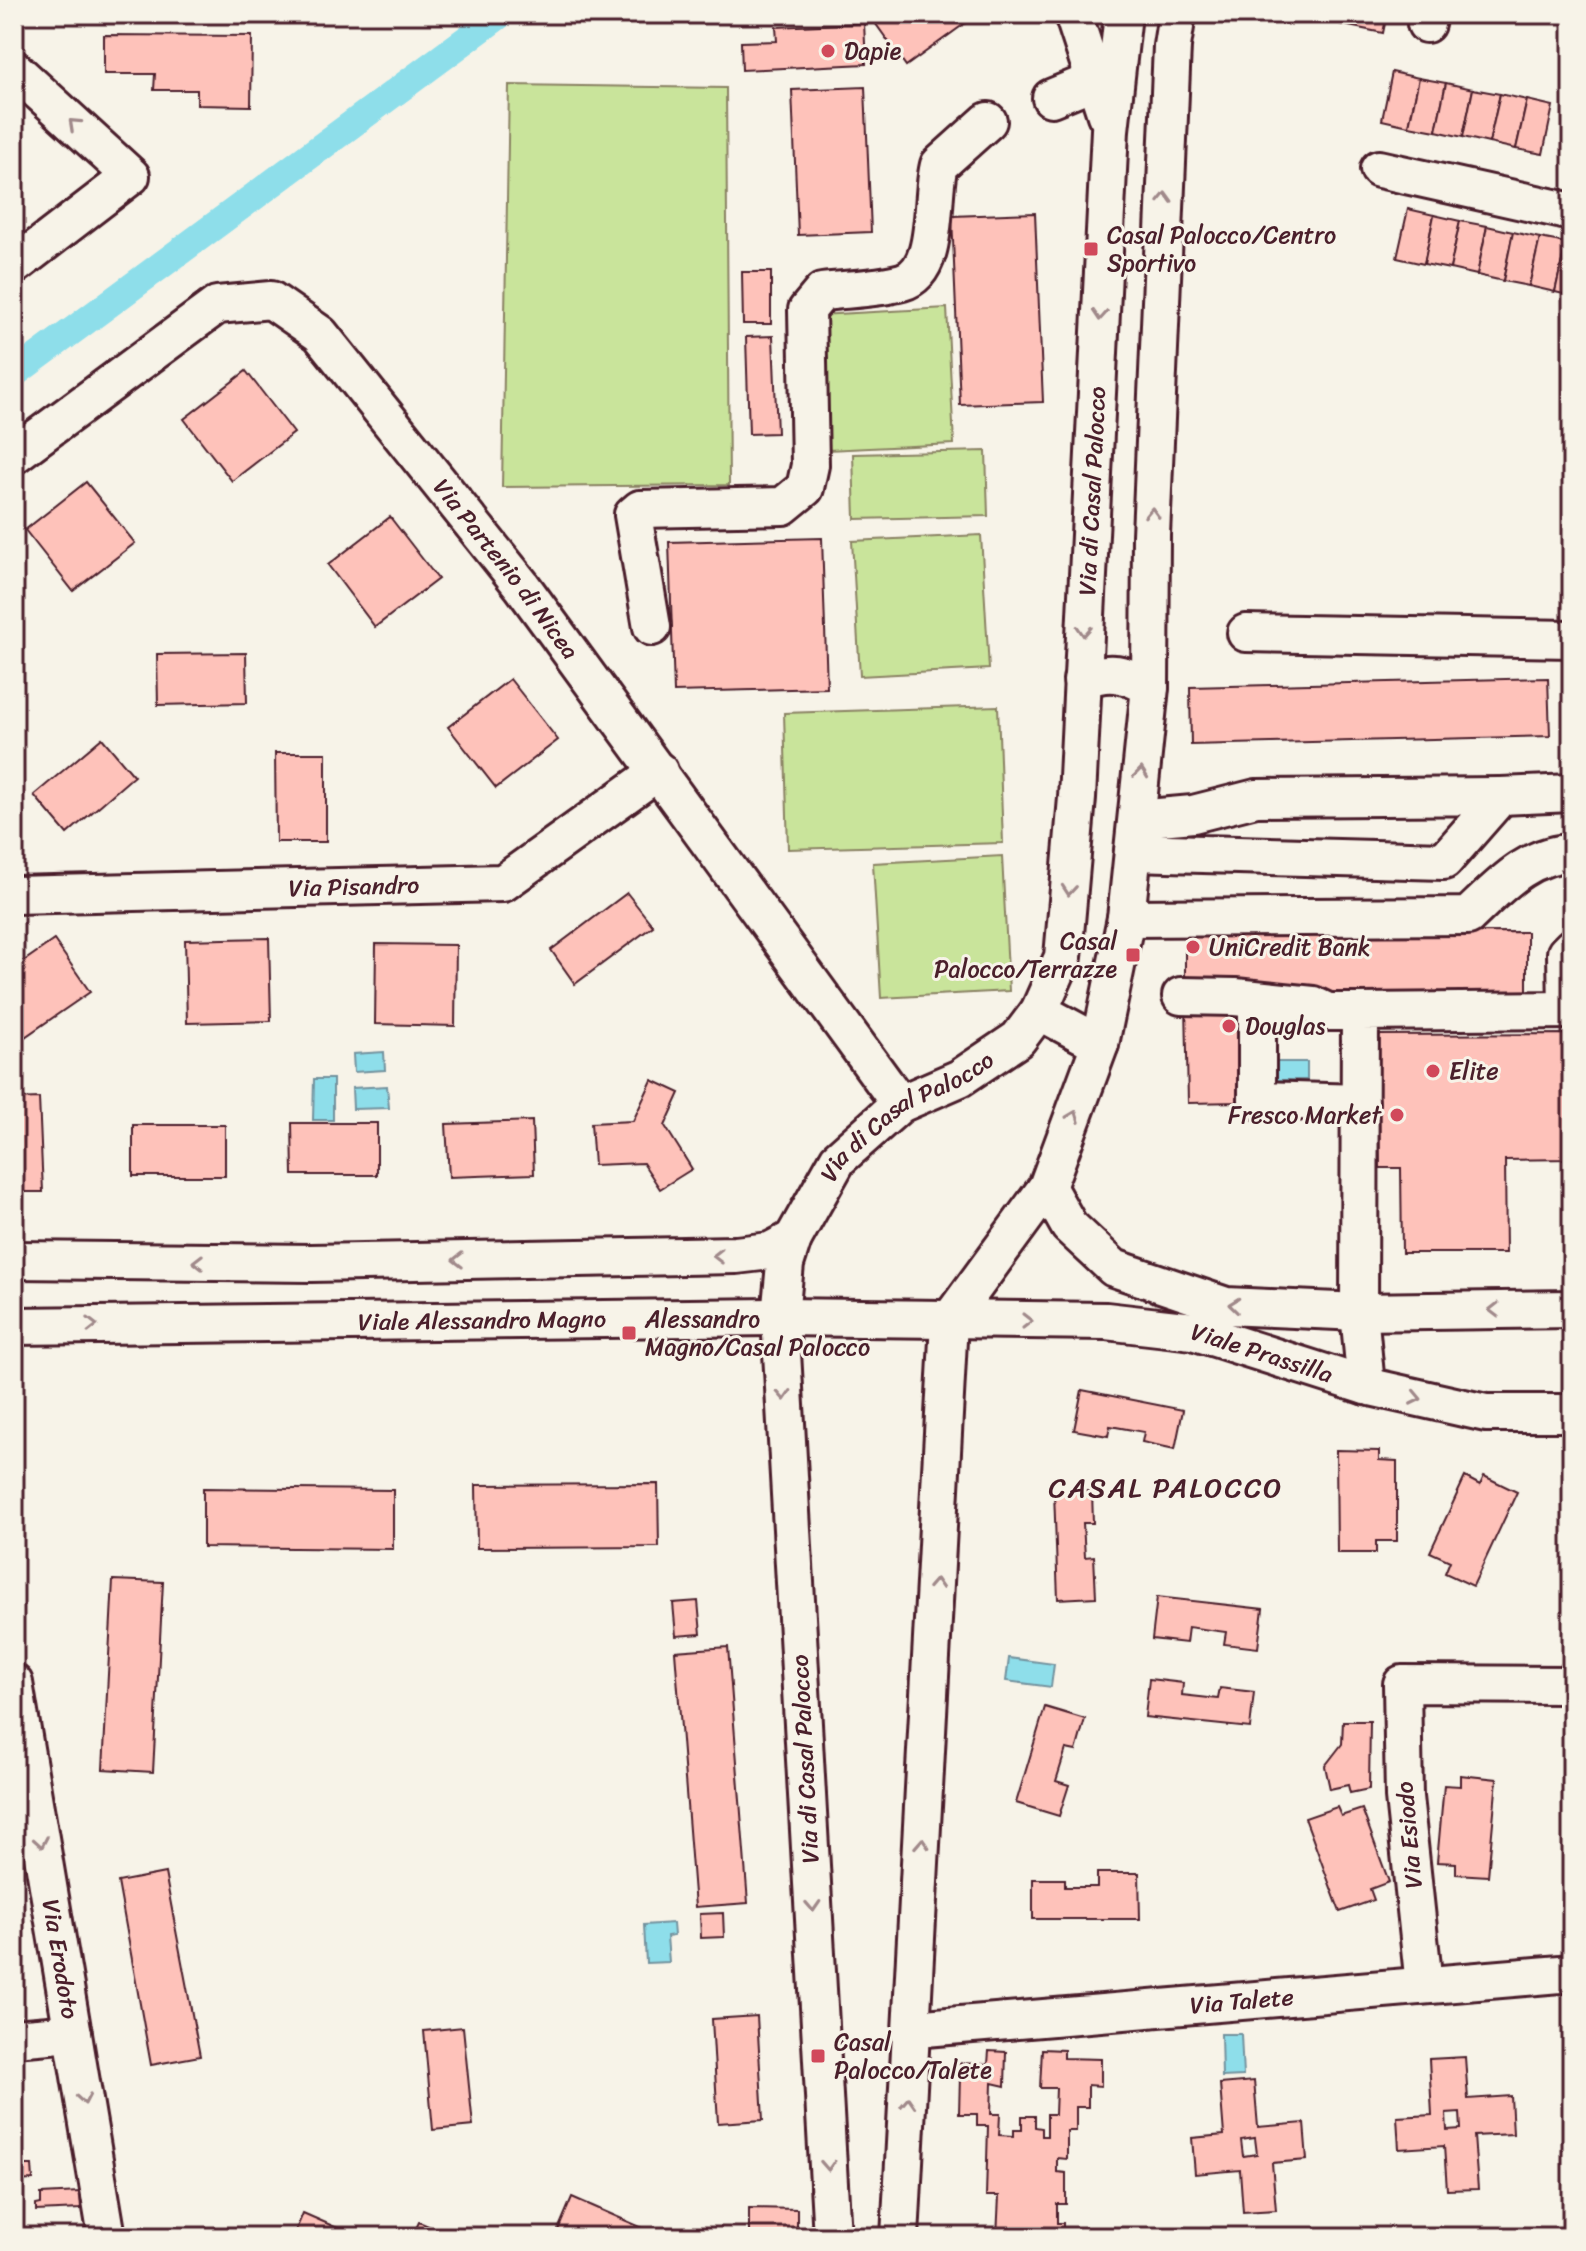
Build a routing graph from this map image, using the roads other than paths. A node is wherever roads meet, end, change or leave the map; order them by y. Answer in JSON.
{"nodes":[{"id":1,"x":1073,"y":14,"type":"edge"},
{"id":2,"x":1123,"y":14,"type":"edge"},
{"id":3,"x":1177,"y":14,"type":"edge"},
{"id":4,"x":14,"y":69,"type":"edge"},
{"id":5,"x":1095,"y":80,"type":"junction"},
{"id":6,"x":1051,"y":98,"type":"dead end"},
{"id":7,"x":988,"y":121,"type":"dead end"},
{"id":8,"x":1110,"y":130,"type":"junction"},
{"id":9,"x":1379,"y":169,"type":"dead end"},
{"id":10,"x":1572,"y":212,"type":"edge"},
{"id":11,"x":1104,"y":257,"type":"junction"},
{"id":12,"x":1163,"y":261,"type":"junction"},
{"id":13,"x":14,"y":266,"type":"edge"},
{"id":14,"x":14,"y":455,"type":"edge"},
{"id":15,"x":652,"y":627,"type":"dead end"},
{"id":16,"x":1246,"y":633,"type":"dead end"},
{"id":17,"x":1572,"y":639,"type":"edge"},
{"id":18,"x":1082,"y":680,"type":"junction"},
{"id":19,"x":1150,"y":687,"type":"junction"},
{"id":20,"x":659,"y":771,"type":"junction"},
{"id":21,"x":1572,"y":793,"type":"edge"},
{"id":22,"x":1501,"y":796,"type":"junction"},
{"id":23,"x":1135,"y":836,"type":"junction"},
{"id":24,"x":1572,"y":853,"type":"edge"},
{"id":25,"x":14,"y":895,"type":"edge"},
{"id":26,"x":1126,"y":918,"type":"junction"},
{"id":27,"x":1572,"y":947,"type":"edge"},
{"id":28,"x":1181,"y":996,"type":"dead end"},
{"id":29,"x":1257,"y":1000,"type":"junction"},
{"id":30,"x":1570,"y":1010,"type":"edge"},
{"id":31,"x":1039,"y":1011,"type":"junction"},
{"id":32,"x":1360,"y":1012,"type":"junction"},
{"id":33,"x":1100,"y":1044,"type":"junction"},
{"id":34,"x":1360,"y":1103,"type":"junction"},
{"id":35,"x":900,"y":1104,"type":"junction"},
{"id":36,"x":1047,"y":1187,"type":"junction"},
{"id":37,"x":793,"y":1239,"type":"junction"},
{"id":38,"x":14,"y":1260,"type":"edge"},
{"id":39,"x":1572,"y":1309,"type":"edge"},
{"id":40,"x":1359,"y":1312,"type":"junction"},
{"id":41,"x":780,"y":1317,"type":"junction"},
{"id":42,"x":949,"y":1321,"type":"junction"},
{"id":43,"x":14,"y":1326,"type":"edge"},
{"id":44,"x":1366,"y":1386,"type":"junction"},
{"id":45,"x":1572,"y":1413,"type":"edge"},
{"id":46,"x":14,"y":1683,"type":"edge"},
{"id":47,"x":1572,"y":1685,"type":"edge"},
{"id":48,"x":1572,"y":1973,"type":"edge"},
{"id":49,"x":1424,"y":1985,"type":"junction"},
{"id":50,"x":913,"y":2029,"type":"junction"},
{"id":51,"x":73,"y":2033,"type":"junction"},
{"id":52,"x":14,"y":2038,"type":"edge"},
{"id":53,"x":107,"y":2237,"type":"edge"},
{"id":54,"x":832,"y":2237,"type":"edge"},
{"id":55,"x":900,"y":2237,"type":"edge"}],
"edges":[{"from":1,"to":5,"type":"street"},
{"from":2,"to":8,"type":"street","name":"Via di Casal Palocco"},
{"from":12,"to":3,"type":"street","one_way":true},
{"from":13,"to":4,"type":"street","one_way":true},
{"from":5,"to":6,"type":"street"},
{"from":5,"to":8,"type":"street"},
{"from":7,"to":15,"type":"street"},
{"from":8,"to":11,"type":"street","name":"Via di Casal Palocco"},
{"from":9,"to":10,"type":"street"},
{"from":11,"to":12,"type":"street"},
{"from":11,"to":18,"type":"street","name":"Via di Casal Palocco","one_way":true},
{"from":19,"to":12,"type":"street","one_way":true},
{"from":14,"to":20,"type":"street","name":"Via Partenio di Nicea"},
{"from":16,"to":17,"type":"street"},
{"from":18,"to":19,"type":"street"},
{"from":18,"to":31,"type":"street","name":"Via di Casal Palocco","one_way":true},
{"from":23,"to":19,"type":"street","one_way":true},
{"from":20,"to":25,"type":"street","name":"Via Pisandro"},
{"from":20,"to":35,"type":"street","name":"Via Partenio di Nicea"},
{"from":21,"to":22,"type":"street"},
{"from":22,"to":23,"type":"street"},
{"from":22,"to":23,"type":"street"},
{"from":23,"to":26,"type":"street"},
{"from":24,"to":26,"type":"street"},
{"from":26,"to":33,"type":"street"},
{"from":27,"to":30,"type":"street"},
{"from":28,"to":29,"type":"street"},
{"from":29,"to":32,"type":"street"},
{"from":29,"to":34,"type":"street"},
{"from":30,"to":32,"type":"street"},
{"from":31,"to":33,"type":"street"},
{"from":31,"to":35,"type":"street","name":"Via di Casal Palocco"},
{"from":32,"to":34,"type":"street"},
{"from":36,"to":33,"type":"street","one_way":true},
{"from":34,"to":40,"type":"street"},
{"from":35,"to":37,"type":"street","name":"Via di Casal Palocco"},
{"from":40,"to":36,"type":"street","name":"Viale Prassilla","one_way":true},
{"from":36,"to":42,"type":"street"},
{"from":37,"to":38,"type":"street","one_way":true},
{"from":37,"to":41,"type":"street","name":"Via di Casal Palocco"},
{"from":39,"to":40,"type":"street","name":"Viale Prassilla","one_way":true},
{"from":40,"to":44,"type":"street"},
{"from":41,"to":42,"type":"street","name":"Viale Alessandro Magno"},
{"from":43,"to":41,"type":"street","name":"Viale Alessandro Magno","one_way":true},
{"from":41,"to":54,"type":"street","name":"Via di Casal Palocco","one_way":true},
{"from":42,"to":44,"type":"street","name":"Viale Prassilla","one_way":true},
{"from":50,"to":42,"type":"street","one_way":true},
{"from":44,"to":45,"type":"street","name":"Viale Prassilla","one_way":true},
{"from":46,"to":51,"type":"street","name":"Via Erodoto","one_way":true},
{"from":47,"to":49,"type":"street","name":"Via Esiodo"},
{"from":48,"to":49,"type":"street","name":"Via Talete"},
{"from":49,"to":50,"type":"street","name":"Via Talete"},
{"from":55,"to":50,"type":"street","one_way":true},
{"from":51,"to":52,"type":"street"},
{"from":51,"to":53,"type":"street","name":"Via Erodoto","one_way":true}]}
